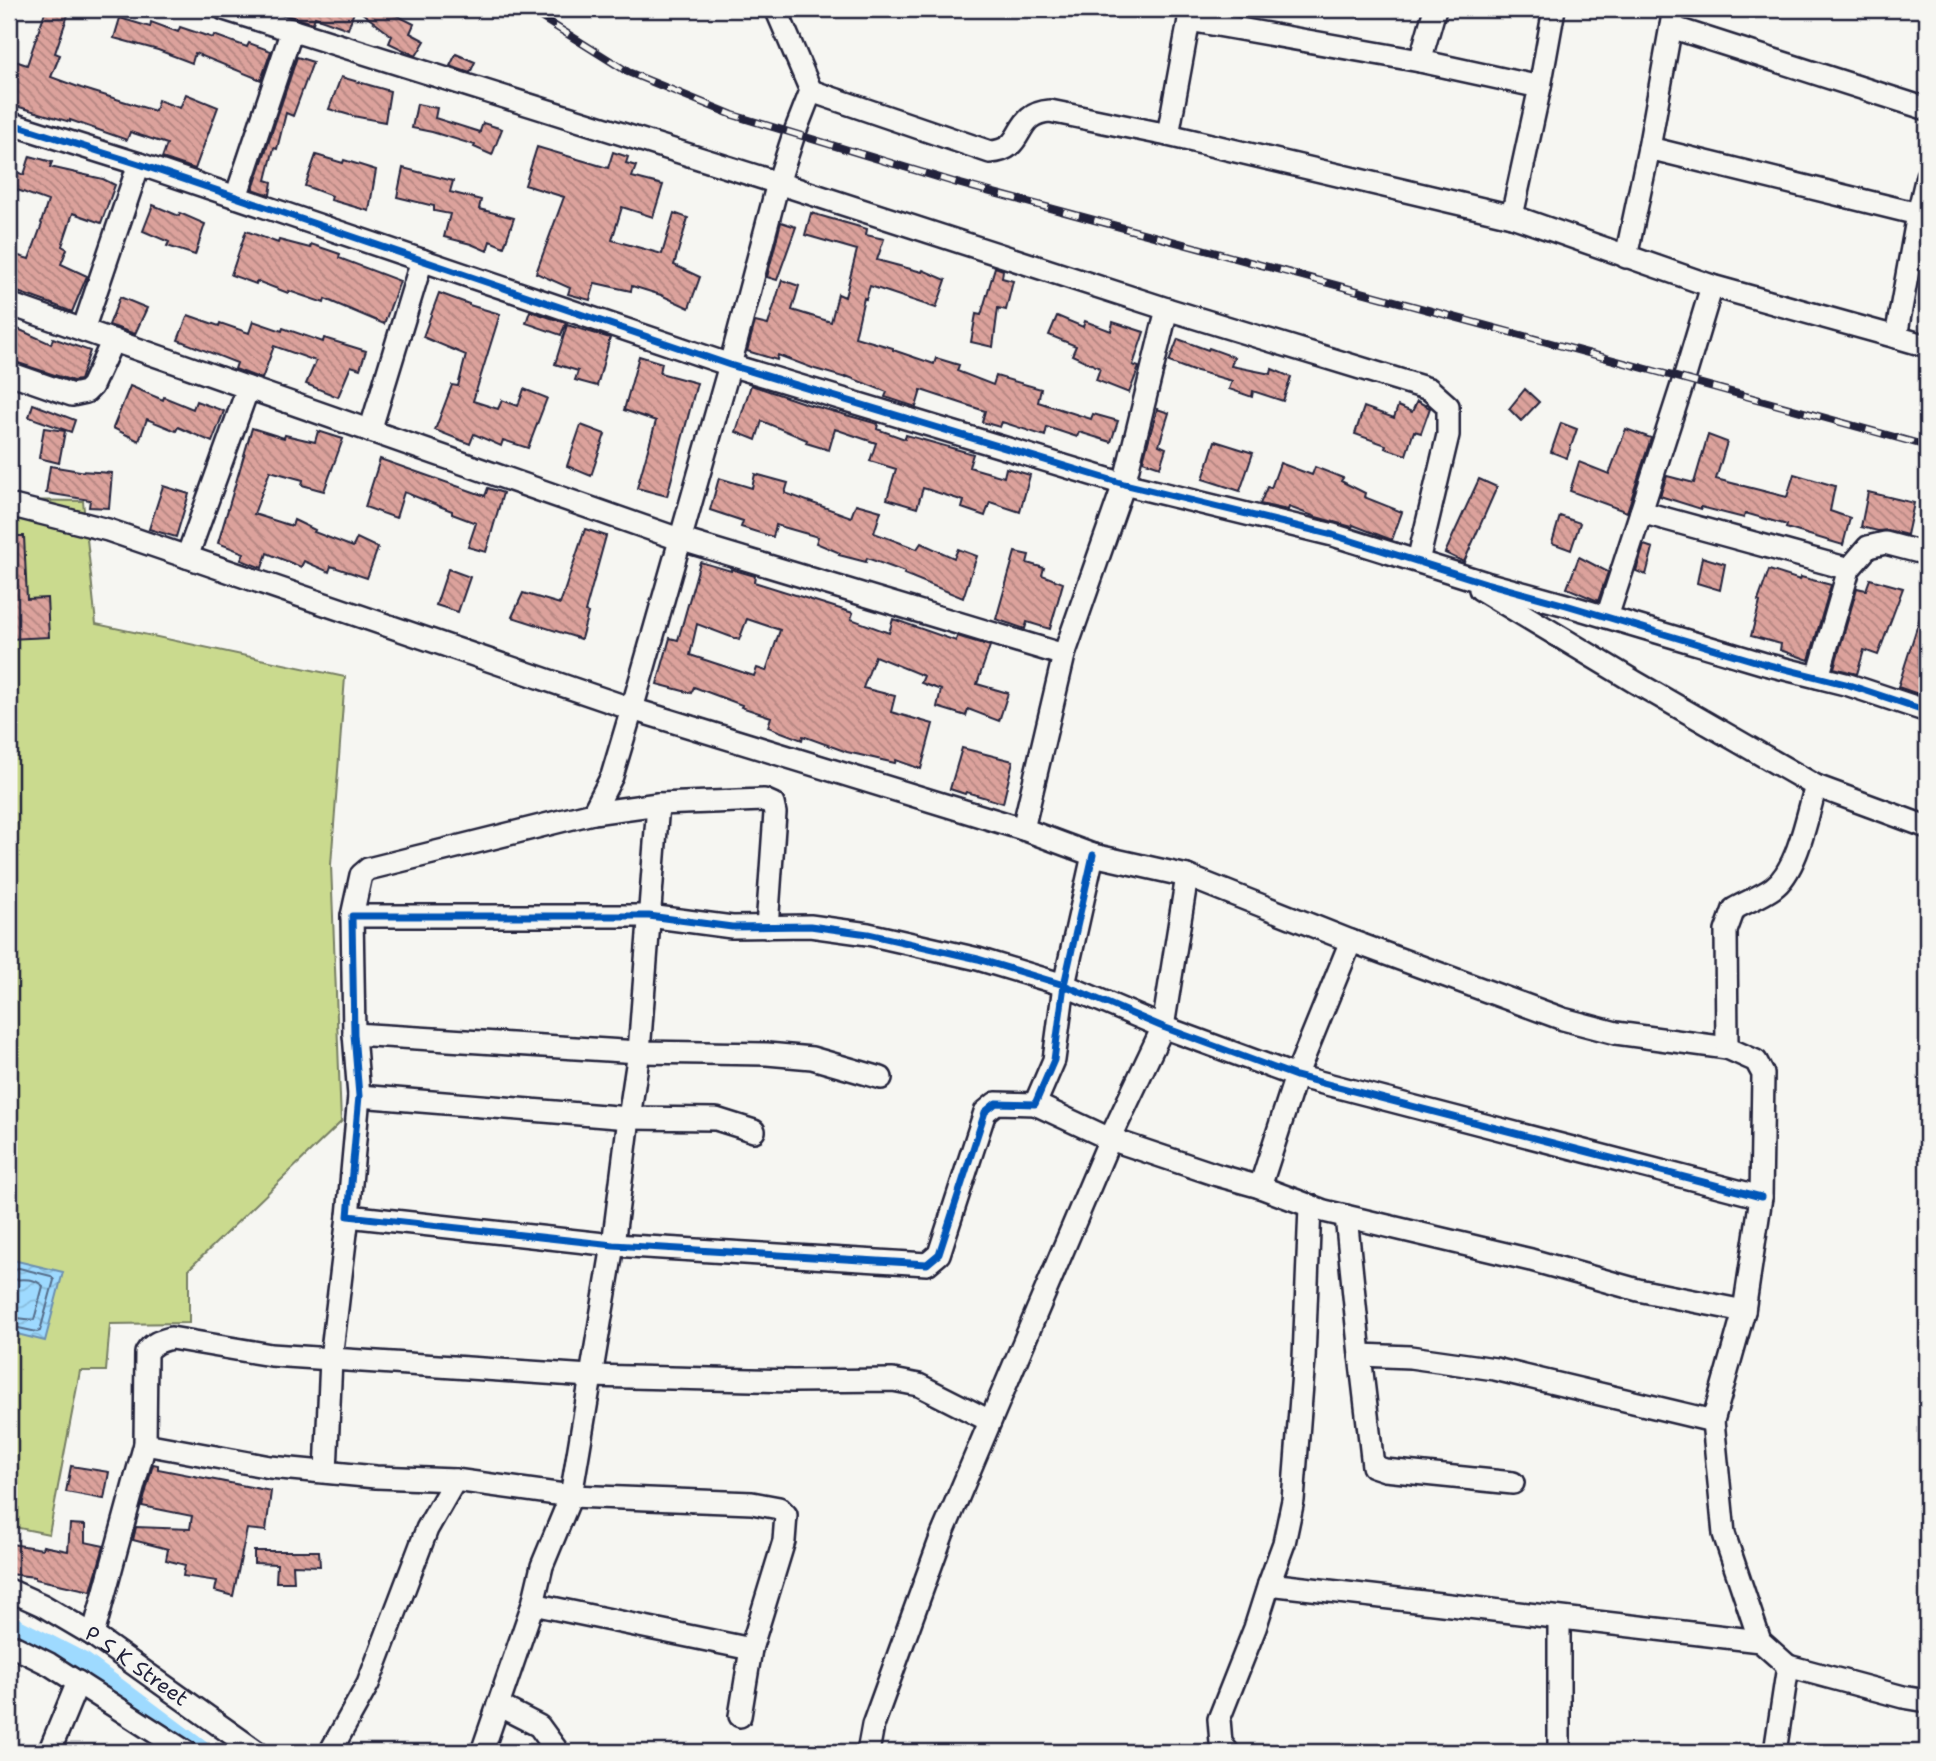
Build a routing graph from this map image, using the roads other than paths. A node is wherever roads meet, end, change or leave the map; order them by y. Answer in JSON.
{"nodes":[{"id":1,"x":224,"y":9,"type":"edge"},
{"id":2,"x":776,"y":9,"type":"edge"},
{"id":3,"x":1435,"y":9,"type":"edge"},
{"id":4,"x":1555,"y":9,"type":"edge"},
{"id":5,"x":1190,"y":14,"type":"edge"},
{"id":6,"x":1672,"y":18,"type":"edge"},
{"id":7,"x":292,"y":30,"type":"junction"},
{"id":8,"x":1420,"y":61,"type":"junction"},
{"id":9,"x":1540,"y":87,"type":"junction"},
{"id":10,"x":811,"y":91,"type":"junction"},
{"id":11,"x":1927,"y":109,"type":"edge"},
{"id":12,"x":9,"y":122,"type":"edge"},
{"id":13,"x":1168,"y":135,"type":"junction"},
{"id":14,"x":1649,"y":148,"type":"junction"},
{"id":15,"x":139,"y":164,"type":"junction"},
{"id":16,"x":1927,"y":176,"type":"edge"},
{"id":17,"x":778,"y":183,"type":"junction"},
{"id":18,"x":236,"y":197,"type":"junction"},
{"id":19,"x":1918,"y":214,"type":"junction"},
{"id":20,"x":1512,"y":216,"type":"junction"},
{"id":21,"x":1626,"y":257,"type":"junction"},
{"id":22,"x":422,"y":260,"type":"junction"},
{"id":23,"x":1712,"y":286,"type":"junction"},
{"id":24,"x":9,"y":304,"type":"edge"},
{"id":25,"x":1167,"y":309,"type":"junction"},
{"id":26,"x":83,"y":330,"type":"junction"},
{"id":27,"x":1896,"y":337,"type":"junction"},
{"id":28,"x":113,"y":341,"type":"junction"},
{"id":29,"x":1927,"y":346,"type":"edge"},
{"id":30,"x":730,"y":365,"type":"junction"},
{"id":31,"x":9,"y":373,"type":"edge"},
{"id":32,"x":248,"y":388,"type":"junction"},
{"id":33,"x":370,"y":430,"type":"junction"},
{"id":34,"x":1124,"y":484,"type":"junction"},
{"id":35,"x":9,"y":505,"type":"edge"},
{"id":36,"x":1641,"y":512,"type":"junction"},
{"id":37,"x":679,"y":539,"type":"junction"},
{"id":38,"x":1927,"y":554,"type":"edge"},
{"id":39,"x":187,"y":557,"type":"junction"},
{"id":40,"x":1418,"y":561,"type":"junction"},
{"id":41,"x":1849,"y":569,"type":"junction"},
{"id":42,"x":1454,"y":573,"type":"junction"},
{"id":43,"x":1606,"y":617,"type":"junction"},
{"id":44,"x":1064,"y":655,"type":"junction"},
{"id":45,"x":1818,"y":677,"type":"junction"},
{"id":46,"x":632,"y":709,"type":"junction"},
{"id":47,"x":1927,"y":711,"type":"edge"},
{"id":48,"x":1816,"y":786,"type":"junction"},
{"id":49,"x":658,"y":804,"type":"junction"},
{"id":50,"x":593,"y":814,"type":"junction"},
{"id":51,"x":1927,"y":827,"type":"edge"},
{"id":52,"x":1023,"y":829,"type":"junction"},
{"id":53,"x":1093,"y":855,"type":"junction"},
{"id":54,"x":1188,"y":876,"type":"junction"},
{"id":55,"x":352,"y":916,"type":"junction"},
{"id":56,"x":649,"y":916,"type":"junction"},
{"id":57,"x":767,"y":927,"type":"junction"},
{"id":58,"x":1351,"y":941,"type":"junction"},
{"id":59,"x":1064,"y":985,"type":"junction"},
{"id":60,"x":1163,"y":1027,"type":"junction"},
{"id":61,"x":354,"y":1034,"type":"junction"},
{"id":62,"x":1727,"y":1048,"type":"junction"},
{"id":63,"x":639,"y":1052,"type":"junction"},
{"id":64,"x":1296,"y":1076,"type":"junction"},
{"id":65,"x":881,"y":1078,"type":"dead end"},
{"id":66,"x":359,"y":1096,"type":"junction"},
{"id":67,"x":1035,"y":1104,"type":"junction"},
{"id":68,"x":629,"y":1118,"type":"junction"},
{"id":69,"x":754,"y":1131,"type":"dead end"},
{"id":70,"x":1110,"y":1139,"type":"junction"},
{"id":71,"x":1260,"y":1187,"type":"junction"},
{"id":72,"x":1761,"y":1197,"type":"junction"},
{"id":73,"x":1310,"y":1206,"type":"junction"},
{"id":74,"x":348,"y":1216,"type":"junction"},
{"id":75,"x":1346,"y":1216,"type":"junction"},
{"id":76,"x":613,"y":1245,"type":"junction"},
{"id":77,"x":1744,"y":1311,"type":"junction"},
{"id":78,"x":1360,"y":1355,"type":"junction"},
{"id":79,"x":331,"y":1359,"type":"junction"},
{"id":80,"x":590,"y":1376,"type":"junction"},
{"id":81,"x":990,"y":1421,"type":"junction"},
{"id":82,"x":1713,"y":1421,"type":"junction"},
{"id":83,"x":145,"y":1444,"type":"junction"},
{"id":84,"x":326,"y":1472,"type":"junction"},
{"id":85,"x":456,"y":1479,"type":"junction"},
{"id":86,"x":1513,"y":1483,"type":"dead end"},
{"id":87,"x":571,"y":1496,"type":"junction"},
{"id":88,"x":1269,"y":1584,"type":"junction"},
{"id":89,"x":9,"y":1590,"type":"edge"},
{"id":90,"x":533,"y":1604,"type":"junction"},
{"id":91,"x":1559,"y":1618,"type":"junction"},
{"id":92,"x":93,"y":1635,"type":"junction"},
{"id":93,"x":1760,"y":1641,"type":"junction"},
{"id":94,"x":9,"y":1644,"type":"edge"},
{"id":95,"x":751,"y":1649,"type":"junction"},
{"id":96,"x":1788,"y":1666,"type":"junction"},
{"id":97,"x":78,"y":1682,"type":"junction"},
{"id":98,"x":1927,"y":1701,"type":"edge"},
{"id":99,"x":498,"y":1705,"type":"junction"},
{"id":100,"x":740,"y":1716,"type":"dead end"},
{"id":101,"x":49,"y":1752,"type":"edge"},
{"id":102,"x":186,"y":1752,"type":"edge"},
{"id":103,"x":257,"y":1752,"type":"edge"},
{"id":104,"x":330,"y":1752,"type":"edge"},
{"id":105,"x":482,"y":1752,"type":"edge"},
{"id":106,"x":558,"y":1752,"type":"edge"},
{"id":107,"x":868,"y":1752,"type":"edge"},
{"id":108,"x":1228,"y":1752,"type":"edge"},
{"id":109,"x":1559,"y":1752,"type":"edge"},
{"id":110,"x":1775,"y":1752,"type":"edge"}],
"edges":[{"from":1,"to":7,"type":"street"},
{"from":2,"to":10,"type":"street"},
{"from":3,"to":8,"type":"street"},
{"from":4,"to":9,"type":"street"},
{"from":5,"to":8,"type":"street"},
{"from":5,"to":13,"type":"street"},
{"from":6,"to":11,"type":"street"},
{"from":6,"to":14,"type":"street"},
{"from":7,"to":17,"type":"street"},
{"from":7,"to":18,"type":"street"},
{"from":8,"to":9,"type":"street"},
{"from":9,"to":20,"type":"street"},
{"from":10,"to":13,"type":"street"},
{"from":10,"to":17,"type":"street"},
{"from":12,"to":15,"type":"street"},
{"from":13,"to":20,"type":"street"},
{"from":14,"to":19,"type":"street"},
{"from":14,"to":21,"type":"street"},
{"from":15,"to":18,"type":"street"},
{"from":15,"to":26,"type":"street"},
{"from":16,"to":19,"type":"street"},
{"from":17,"to":25,"type":"street"},
{"from":17,"to":30,"type":"street"},
{"from":18,"to":22,"type":"street"},
{"from":19,"to":27,"type":"street"},
{"from":20,"to":21,"type":"street"},
{"from":21,"to":23,"type":"street"},
{"from":22,"to":30,"type":"street"},
{"from":22,"to":33,"type":"street"},
{"from":23,"to":27,"type":"street"},
{"from":23,"to":36,"type":"street"},
{"from":24,"to":26,"type":"street"},
{"from":25,"to":34,"type":"street"},
{"from":25,"to":40,"type":"street"},
{"from":26,"to":28,"type":"street"},
{"from":27,"to":29,"type":"street"},
{"from":28,"to":31,"type":"street"},
{"from":28,"to":32,"type":"street"},
{"from":30,"to":34,"type":"street"},
{"from":30,"to":37,"type":"street"},
{"from":32,"to":33,"type":"street"},
{"from":32,"to":39,"type":"street"},
{"from":33,"to":37,"type":"street"},
{"from":34,"to":40,"type":"street"},
{"from":34,"to":44,"type":"street"},
{"from":35,"to":39,"type":"street"},
{"from":36,"to":41,"type":"street"},
{"from":36,"to":43,"type":"street"},
{"from":37,"to":44,"type":"street"},
{"from":37,"to":46,"type":"street"},
{"from":38,"to":41,"type":"street"},
{"from":39,"to":46,"type":"street"},
{"from":40,"to":42,"type":"street"},
{"from":41,"to":45,"type":"street"},
{"from":42,"to":43,"type":"street"},
{"from":42,"to":48,"type":"street"},
{"from":43,"to":45,"type":"street"},
{"from":44,"to":52,"type":"street"},
{"from":45,"to":47,"type":"street"},
{"from":46,"to":50,"type":"street"},
{"from":46,"to":52,"type":"street"},
{"from":48,"to":51,"type":"street"},
{"from":48,"to":62,"type":"street"},
{"from":49,"to":50,"type":"street"},
{"from":49,"to":56,"type":"street"},
{"from":49,"to":57,"type":"street"},
{"from":50,"to":55,"type":"street"},
{"from":52,"to":53,"type":"street"},
{"from":53,"to":54,"type":"street"},
{"from":53,"to":59,"type":"street"},
{"from":54,"to":58,"type":"street"},
{"from":54,"to":60,"type":"street"},
{"from":55,"to":56,"type":"street"},
{"from":55,"to":61,"type":"street"},
{"from":56,"to":57,"type":"street"},
{"from":56,"to":63,"type":"street"},
{"from":57,"to":59,"type":"street"},
{"from":58,"to":62,"type":"street"},
{"from":58,"to":64,"type":"street"},
{"from":59,"to":60,"type":"street"},
{"from":59,"to":67,"type":"street"},
{"from":60,"to":64,"type":"street"},
{"from":60,"to":70,"type":"street"},
{"from":61,"to":63,"type":"street"},
{"from":61,"to":66,"type":"street"},
{"from":62,"to":72,"type":"street"},
{"from":63,"to":65,"type":"street"},
{"from":63,"to":68,"type":"street"},
{"from":64,"to":71,"type":"street"},
{"from":64,"to":72,"type":"street"},
{"from":66,"to":68,"type":"street"},
{"from":66,"to":74,"type":"street"},
{"from":67,"to":70,"type":"street"},
{"from":67,"to":76,"type":"street"},
{"from":68,"to":69,"type":"street"},
{"from":68,"to":76,"type":"street"},
{"from":70,"to":71,"type":"street"},
{"from":70,"to":81,"type":"street"},
{"from":71,"to":73,"type":"street"},
{"from":72,"to":77,"type":"street"},
{"from":73,"to":75,"type":"street"},
{"from":73,"to":88,"type":"street"},
{"from":74,"to":76,"type":"street"},
{"from":74,"to":79,"type":"street"},
{"from":75,"to":77,"type":"street"},
{"from":75,"to":78,"type":"street"},
{"from":76,"to":80,"type":"street"},
{"from":77,"to":82,"type":"street"},
{"from":78,"to":82,"type":"street"},
{"from":78,"to":86,"type":"street"},
{"from":79,"to":80,"type":"street"},
{"from":79,"to":83,"type":"street"},
{"from":79,"to":84,"type":"street"},
{"from":80,"to":81,"type":"street"},
{"from":80,"to":87,"type":"street"},
{"from":81,"to":107,"type":"street"},
{"from":82,"to":93,"type":"street"},
{"from":83,"to":84,"type":"street"},
{"from":83,"to":92,"type":"street"},
{"from":84,"to":85,"type":"street"},
{"from":85,"to":87,"type":"street"},
{"from":85,"to":104,"type":"street"},
{"from":87,"to":90,"type":"street"},
{"from":87,"to":95,"type":"street"},
{"from":88,"to":91,"type":"street"},
{"from":88,"to":108,"type":"street"},
{"from":89,"to":92,"type":"street","name":"P S K Street"},
{"from":90,"to":95,"type":"street"},
{"from":90,"to":99,"type":"street"},
{"from":91,"to":93,"type":"street"},
{"from":91,"to":109,"type":"street"},
{"from":92,"to":103,"type":"street","name":"P S K Street"},
{"from":93,"to":96,"type":"street"},
{"from":94,"to":97,"type":"street"},
{"from":95,"to":100,"type":"street"},
{"from":96,"to":98,"type":"street"},
{"from":96,"to":110,"type":"street"},
{"from":97,"to":101,"type":"street"},
{"from":97,"to":102,"type":"street"},
{"from":99,"to":105,"type":"street"},
{"from":99,"to":106,"type":"street"}]}
